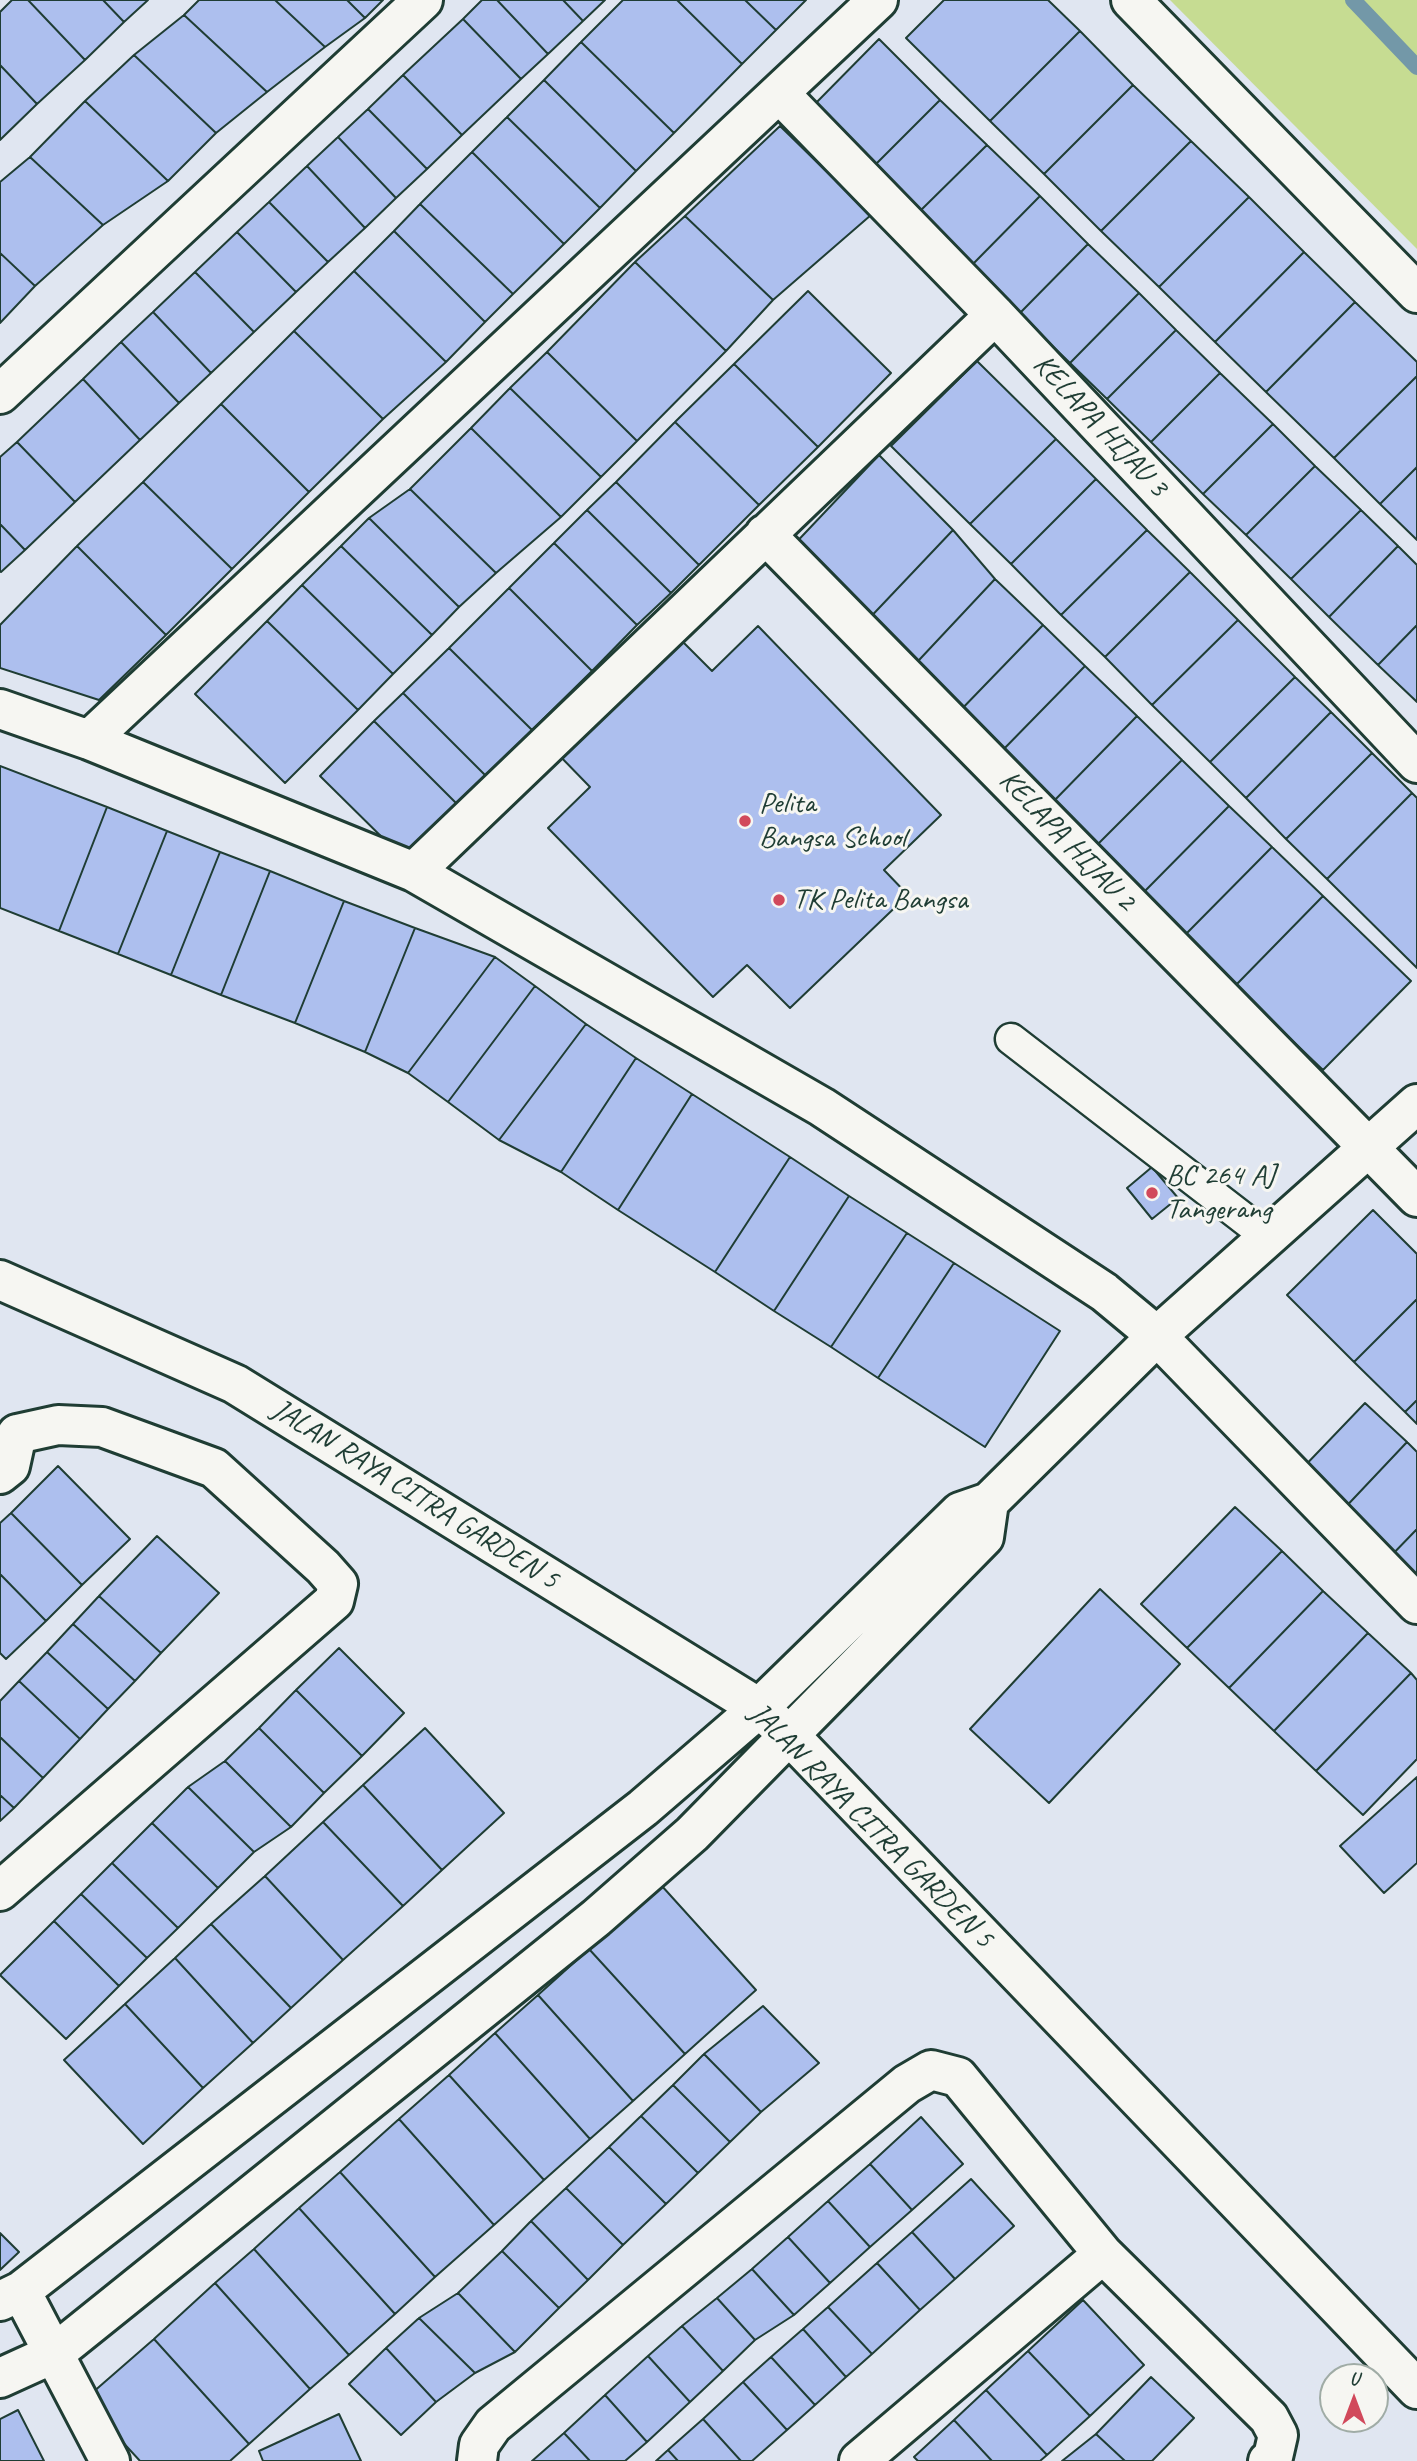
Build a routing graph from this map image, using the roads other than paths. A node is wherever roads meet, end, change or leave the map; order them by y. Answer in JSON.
{"nodes":[{"id":1,"x":423,"y":0,"type":"edge"},
{"id":2,"x":878,"y":0,"type":"edge"},
{"id":3,"x":1131,"y":0,"type":"edge"},
{"id":4,"x":779,"y":93,"type":"junction"},
{"id":5,"x":1417,"y":293,"type":"edge"},
{"id":6,"x":995,"y":315,"type":"junction"},
{"id":7,"x":0,"y":394,"type":"edge"},
{"id":8,"x":765,"y":534,"type":"junction"},
{"id":9,"x":0,"y":709,"type":"edge"},
{"id":10,"x":89,"y":740,"type":"junction"},
{"id":11,"x":1417,"y":762,"type":"edge"},
{"id":12,"x":414,"y":872,"type":"junction"},
{"id":13,"x":1012,"y":1039,"type":"dead end"},
{"id":14,"x":1417,"y":1104,"type":"edge"},
{"id":15,"x":1368,"y":1149,"type":"junction"},
{"id":16,"x":1417,"y":1197,"type":"edge"},
{"id":17,"x":1269,"y":1238,"type":"junction"},
{"id":18,"x":0,"y":1280,"type":"edge"},
{"id":19,"x":1157,"y":1336,"type":"junction"},
{"id":20,"x":8,"y":1427,"type":"edge"},
{"id":21,"x":0,"y":1474,"type":"edge"},
{"id":22,"x":989,"y":1502,"type":"junction"},
{"id":23,"x":1417,"y":1604,"type":"edge"},
{"id":24,"x":759,"y":1708,"type":"junction"},
{"id":25,"x":790,"y":1736,"type":"junction"},
{"id":26,"x":561,"y":1872,"type":"junction"},
{"id":27,"x":0,"y":1891,"type":"edge"},
{"id":28,"x":596,"y":1919,"type":"junction"},
{"id":29,"x":1103,"y":2254,"type":"junction"},
{"id":30,"x":11,"y":2296,"type":"edge"},
{"id":31,"x":55,"y":2353,"type":"junction"},
{"id":32,"x":0,"y":2378,"type":"edge"},
{"id":33,"x":1417,"y":2389,"type":"edge"},
{"id":34,"x":110,"y":2461,"type":"edge"},
{"id":35,"x":477,"y":2461,"type":"edge"},
{"id":36,"x":859,"y":2461,"type":"edge"},
{"id":37,"x":1268,"y":2461,"type":"edge"}],
"edges":[{"from":1,"to":7,"type":"street"},
{"from":2,"to":4,"type":"street"},
{"from":3,"to":5,"type":"street"},
{"from":4,"to":6,"type":"street","name":"KELAPA HIJAU 3"},
{"from":4,"to":10,"type":"street"},
{"from":6,"to":8,"type":"street"},
{"from":6,"to":11,"type":"street","name":"KELAPA HIJAU 3"},
{"from":8,"to":12,"type":"street"},
{"from":8,"to":15,"type":"street","name":"KELAPA HIJAU 2"},
{"from":9,"to":10,"type":"street"},
{"from":10,"to":12,"type":"street"},
{"from":12,"to":19,"type":"street"},
{"from":13,"to":17,"type":"lane"},
{"from":14,"to":15,"type":"street"},
{"from":15,"to":16,"type":"street","name":"KELAPA HIJAU 2"},
{"from":15,"to":17,"type":"street"},
{"from":17,"to":19,"type":"street"},
{"from":18,"to":24,"type":"street","name":"JALAN RAYA CITRA GARDEN 5"},
{"from":19,"to":22,"type":"street"},
{"from":19,"to":23,"type":"street"},
{"from":20,"to":21,"type":"street"},
{"from":20,"to":27,"type":"street"},
{"from":22,"to":24,"type":"street"},
{"from":22,"to":25,"type":"street"},
{"from":24,"to":25,"type":"street","name":"JALAN RAYA CITRA GARDEN 5"},
{"from":24,"to":26,"type":"street"},
{"from":25,"to":28,"type":"street"},
{"from":25,"to":33,"type":"street","name":"JALAN RAYA CITRA GARDEN 5"},
{"from":26,"to":28,"type":"street"},
{"from":26,"to":30,"type":"street"},
{"from":28,"to":31,"type":"street"},
{"from":29,"to":35,"type":"street"},
{"from":29,"to":36,"type":"street"},
{"from":29,"to":37,"type":"street"},
{"from":30,"to":31,"type":"street"},
{"from":31,"to":32,"type":"street"},
{"from":31,"to":34,"type":"street"}]}
